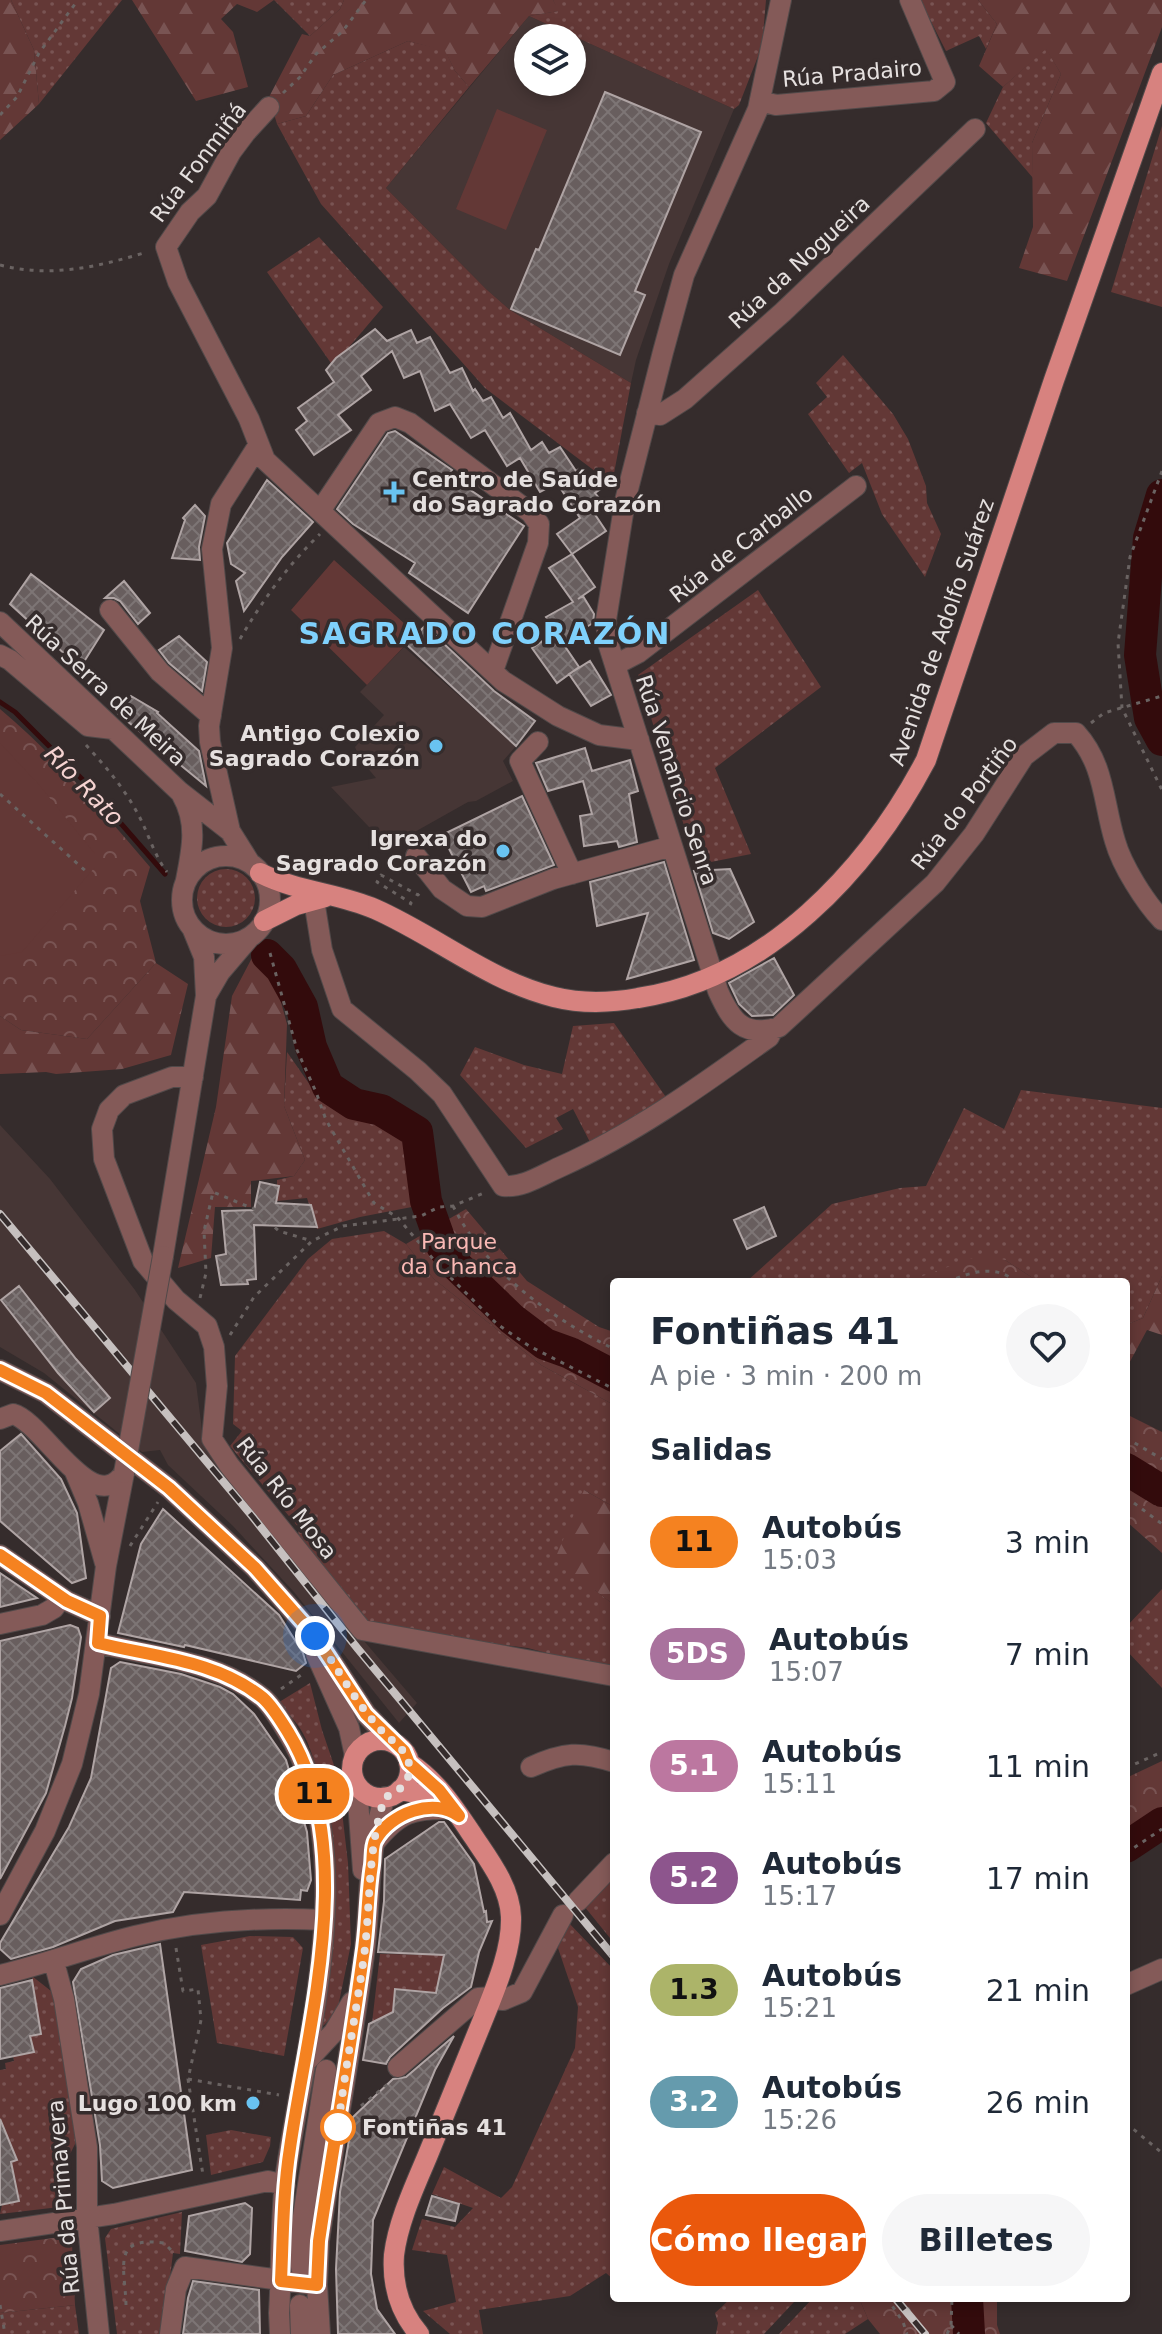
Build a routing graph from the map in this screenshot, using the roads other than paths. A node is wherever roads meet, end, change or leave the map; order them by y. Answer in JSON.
{"nodes":[{"id":1,"x":781,"y":0,"type":"edge"},
{"id":2,"x":910,"y":0,"type":"edge"},
{"id":3,"x":1162,"y":73,"type":"edge"},
{"id":4,"x":760,"y":101,"type":"junction"},
{"id":5,"x":269,"y":107,"type":"road end"},
{"id":6,"x":975,"y":129,"type":"dead end"},
{"id":7,"x":647,"y":413,"type":"junction"},
{"id":8,"x":258,"y":446,"type":"junction"},
{"id":9,"x":856,"y":486,"type":"dead end"},
{"id":10,"x":323,"y":520,"type":"junction"},
{"id":11,"x":110,"y":610,"type":"dead end"},
{"id":12,"x":0,"y":622,"type":"edge"},
{"id":13,"x":0,"y":655,"type":"edge"},
{"id":14,"x":615,"y":665,"type":"junction"},
{"id":15,"x":493,"y":671,"type":"junction"},
{"id":16,"x":211,"y":716,"type":"junction"},
{"id":17,"x":113,"y":729,"type":"junction"},
{"id":18,"x":639,"y":740,"type":"junction"},
{"id":19,"x":538,"y":742,"type":"dead end"},
{"id":20,"x":180,"y":792,"type":"junction"},
{"id":21,"x":230,"y":831,"type":"junction"},
{"id":22,"x":672,"y":846,"type":"junction"},
{"id":23,"x":416,"y":856,"type":"dead end"},
{"id":24,"x":255,"y":868,"type":"junction"},
{"id":25,"x":572,"y":874,"type":"junction"},
{"id":26,"x":176,"y":877,"type":"junction"},
{"id":27,"x":323,"y":898,"type":"junction"},
{"id":28,"x":1162,"y":920,"type":"edge"},
{"id":29,"x":257,"y":929,"type":"junction"},
{"id":30,"x":193,"y":930,"type":"junction"},
{"id":31,"x":713,"y":976,"type":"junction"},
{"id":32,"x":206,"y":996,"type":"junction"},
{"id":33,"x":773,"y":1029,"type":"junction"},
{"id":34,"x":193,"y":1077,"type":"junction"},
{"id":35,"x":153,"y":1259,"type":"junction"},
{"id":36,"x":0,"y":1370,"type":"edge"},
{"id":37,"x":0,"y":1419,"type":"edge"},
{"id":38,"x":75,"y":1471,"type":"junction"},
{"id":39,"x":124,"y":1473,"type":"junction"},
{"id":40,"x":0,"y":1555,"type":"edge"},
{"id":41,"x":106,"y":1566,"type":"junction"},
{"id":42,"x":57,"y":1595,"type":"junction"},
{"id":43,"x":296,"y":1615,"type":"junction"},
{"id":44,"x":100,"y":1616,"type":"junction"},
{"id":45,"x":0,"y":1624,"type":"edge"},
{"id":46,"x":98,"y":1643,"type":"junction"},
{"id":47,"x":610,"y":1675,"type":"edge"},
{"id":48,"x":394,"y":1743,"type":"junction"},
{"id":49,"x":355,"y":1756,"type":"junction"},
{"id":50,"x":610,"y":1761,"type":"edge"},
{"id":51,"x":409,"y":1763,"type":"junction"},
{"id":52,"x":531,"y":1767,"type":"dead end"},
{"id":53,"x":357,"y":1786,"type":"junction"},
{"id":54,"x":392,"y":1794,"type":"junction"},
{"id":55,"x":454,"y":1813,"type":"junction"},
{"id":56,"x":375,"y":1842,"type":"junction"},
{"id":57,"x":610,"y":1867,"type":"edge"},
{"id":58,"x":367,"y":1890,"type":"junction"},
{"id":59,"x":0,"y":1915,"type":"edge"},
{"id":60,"x":324,"y":1920,"type":"junction"},
{"id":61,"x":54,"y":1962,"type":"junction"},
{"id":62,"x":1162,"y":1969,"type":"edge"},
{"id":63,"x":0,"y":1975,"type":"edge"},
{"id":64,"x":1130,"y":1983,"type":"edge"},
{"id":65,"x":357,"y":1994,"type":"junction"},
{"id":66,"x":491,"y":1998,"type":"junction"},
{"id":67,"x":305,"y":2066,"type":"junction"},
{"id":68,"x":326,"y":2070,"type":"junction"},
{"id":69,"x":395,"y":2073,"type":"road end"},
{"id":70,"x":344,"y":2085,"type":"junction"},
{"id":71,"x":285,"y":2185,"type":"junction"},
{"id":72,"x":87,"y":2217,"type":"junction"},
{"id":73,"x":0,"y":2231,"type":"edge"},
{"id":74,"x":301,"y":2267,"type":"dead end"},
{"id":75,"x":281,"y":2281,"type":"junction"},
{"id":76,"x":317,"y":2285,"type":"junction"},
{"id":77,"x":300,"y":2305,"type":"dead end"},
{"id":78,"x":99,"y":2334,"type":"edge"},
{"id":79,"x":170,"y":2334,"type":"edge"},
{"id":80,"x":280,"y":2334,"type":"edge"},
{"id":81,"x":301,"y":2334,"type":"edge"},
{"id":82,"x":320,"y":2334,"type":"edge"},
{"id":83,"x":419,"y":2334,"type":"edge"}],
"edges":[{"from":1,"to":4,"type":"street","name":"Rúa Venancio Senra"},
{"from":2,"to":4,"type":"street","name":"Rúa Pradairo"},
{"from":3,"to":31,"type":"main road","name":"Avenida de Adolfo Suárez"},
{"from":4,"to":7,"type":"street","name":"Rúa Venancio Senra"},
{"from":5,"to":8,"type":"street","name":"Rúa Fonmiñá"},
{"from":6,"to":7,"type":"street","name":"Rúa da Nogueira"},
{"from":7,"to":14,"type":"street","name":"Rúa Venancio Senra"},
{"from":8,"to":10,"type":"street"},
{"from":8,"to":16,"type":"street"},
{"from":9,"to":14,"type":"street","name":"Rúa de Carballo"},
{"from":10,"to":15,"type":"street"},
{"from":10,"to":15,"type":"street"},
{"from":11,"to":16,"type":"street"},
{"from":12,"to":17,"type":"street","name":"Rúa Serra de Meira"},
{"from":13,"to":17,"type":"street"},
{"from":14,"to":18,"type":"street","name":"Rúa Venancio Senra"},
{"from":15,"to":18,"type":"street"},
{"from":16,"to":21,"type":"street"},
{"from":17,"to":20,"type":"street","name":"Rúa Serra de Meira"},
{"from":18,"to":22,"type":"street","name":"Rúa Venancio Senra"},
{"from":19,"to":25,"type":"street"},
{"from":20,"to":21,"type":"street","name":"Rúa Serra de Meira"},
{"from":20,"to":26,"type":"street","name":"Rúa Serra de Meira"},
{"from":21,"to":24,"type":"street","name":"Rúa Serra de Meira"},
{"from":22,"to":25,"type":"street"},
{"from":22,"to":31,"type":"street","name":"Rúa Venancio Senra"},
{"from":23,"to":25,"type":"street"},
{"from":24,"to":26,"type":"street"},
{"from":24,"to":27,"type":"main road","name":"Avenida de Adolfo Suárez"},
{"from":24,"to":29,"type":"street"},
{"from":26,"to":30,"type":"street"},
{"from":27,"to":29,"type":"main road"},
{"from":27,"to":31,"type":"main road","name":"Avenida de Adolfo Suárez"},
{"from":27,"to":33,"type":"street","name":"Rúa do Portiño"},
{"from":28,"to":33,"type":"street","name":"Rúa do Portiño"},
{"from":29,"to":30,"type":"street"},
{"from":29,"to":32,"type":"street"},
{"from":30,"to":32,"type":"street"},
{"from":31,"to":33,"type":"street"},
{"from":32,"to":34,"type":"street"},
{"from":34,"to":35,"type":"street"},
{"from":34,"to":35,"type":"street","name":"Rúa Río Mosa"},
{"from":35,"to":39,"type":"street","bridge":true},
{"from":35,"to":47,"type":"street","name":"Rúa Río Mosa"},
{"from":36,"to":43,"type":"street"},
{"from":37,"to":38,"type":"street"},
{"from":38,"to":39,"type":"street"},
{"from":38,"to":41,"type":"street"},
{"from":39,"to":41,"type":"street"},
{"from":40,"to":42,"type":"street"},
{"from":41,"to":44,"type":"street"},
{"from":42,"to":44,"type":"street"},
{"from":42,"to":45,"type":"street"},
{"from":43,"to":48,"type":"street"},
{"from":43,"to":49,"type":"street"},
{"from":44,"to":46,"type":"street"},
{"from":46,"to":59,"type":"street"},
{"from":46,"to":60,"type":"street"},
{"from":48,"to":49,"type":"main road"},
{"from":48,"to":51,"type":"main road"},
{"from":49,"to":53,"type":"main road"},
{"from":50,"to":52,"type":"street"},
{"from":51,"to":54,"type":"main road"},
{"from":51,"to":55,"type":"main road"},
{"from":53,"to":54,"type":"main road"},
{"from":53,"to":58,"type":"street"},
{"from":54,"to":55,"type":"main road"},
{"from":54,"to":56,"type":"street"},
{"from":55,"to":56,"type":"street"},
{"from":55,"to":66,"type":"main road"},
{"from":56,"to":58,"type":"street"},
{"from":57,"to":66,"type":"street"},
{"from":58,"to":65,"type":"street"},
{"from":60,"to":61,"type":"street"},
{"from":60,"to":67,"type":"street"},
{"from":61,"to":63,"type":"street"},
{"from":61,"to":72,"type":"street","name":"Rúa da Primavera"},
{"from":62,"to":64,"type":"street"},
{"from":65,"to":67,"type":"street"},
{"from":65,"to":70,"type":"street"},
{"from":66,"to":69,"type":"street"},
{"from":66,"to":83,"type":"main road"},
{"from":67,"to":68,"type":"street"},
{"from":67,"to":71,"type":"street"},
{"from":68,"to":70,"type":"street"},
{"from":68,"to":74,"type":"street"},
{"from":70,"to":76,"type":"street"},
{"from":71,"to":72,"type":"street"},
{"from":71,"to":75,"type":"street"},
{"from":72,"to":73,"type":"street"},
{"from":72,"to":78,"type":"street","name":"Rúa da Primavera"},
{"from":75,"to":76,"type":"street"},
{"from":75,"to":79,"type":"street"},
{"from":75,"to":80,"type":"street"},
{"from":76,"to":82,"type":"street"},
{"from":77,"to":81,"type":"street"}]}
